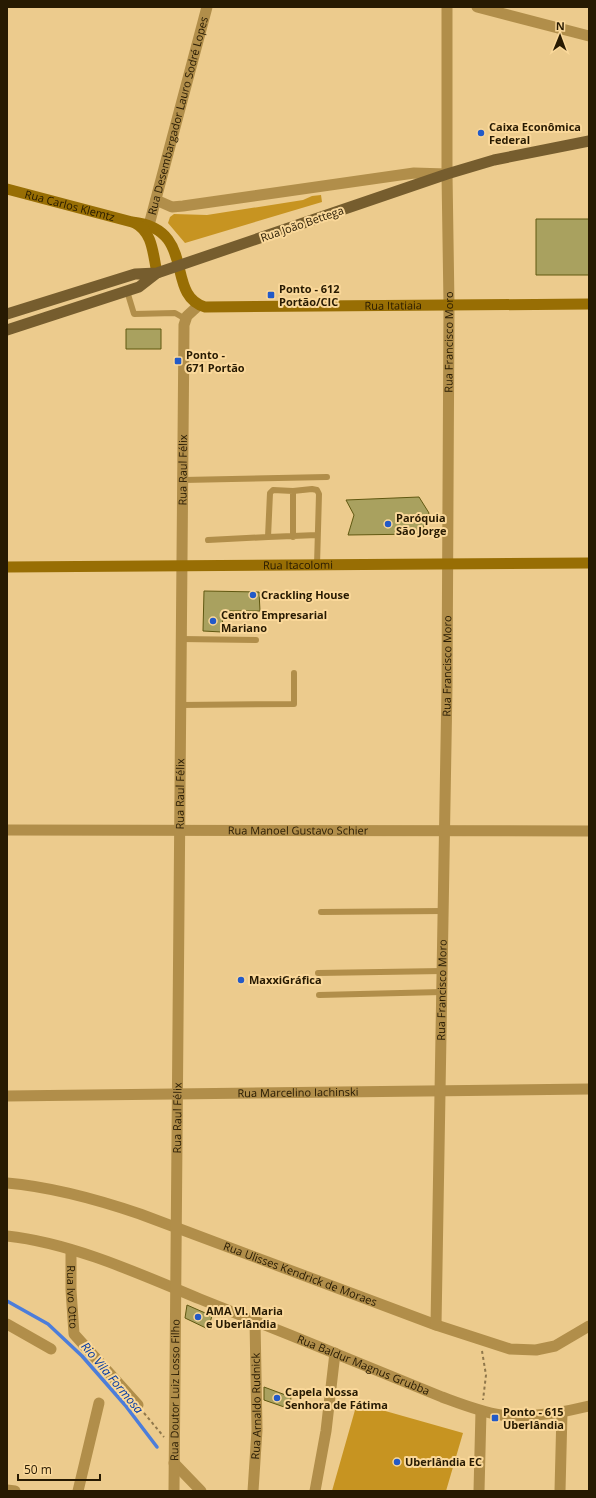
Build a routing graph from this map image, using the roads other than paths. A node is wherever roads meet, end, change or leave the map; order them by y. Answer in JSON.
{"nodes":[{"id":1,"x":207,"y":7,"type":"edge"},
{"id":2,"x":447,"y":7,"type":"edge"},
{"id":3,"x":478,"y":7,"type":"edge"},
{"id":4,"x":589,"y":36,"type":"edge"},
{"id":5,"x":589,"y":141,"type":"edge"},
{"id":6,"x":447,"y":174,"type":"junction"},
{"id":7,"x":7,"y":189,"type":"edge"},
{"id":8,"x":156,"y":200,"type":"junction"},
{"id":9,"x":132,"y":222,"type":"junction"},
{"id":10,"x":149,"y":225,"type":"junction"},
{"id":11,"x":179,"y":265,"type":"junction"},
{"id":12,"x":157,"y":273,"type":"junction"},
{"id":13,"x":127,"y":291,"type":"junction"},
{"id":14,"x":589,"y":304,"type":"edge"},
{"id":15,"x":199,"y":305,"type":"junction"},
{"id":16,"x":449,"y":305,"type":"junction"},
{"id":17,"x":7,"y":314,"type":"edge"},
{"id":18,"x":184,"y":325,"type":"junction"},
{"id":19,"x":7,"y":330,"type":"edge"},
{"id":20,"x":327,"y":478,"type":"dead end"},
{"id":21,"x":183,"y":480,"type":"junction"},
{"id":22,"x":293,"y":491,"type":"junction"},
{"id":23,"x":317,"y":535,"type":"junction"},
{"id":24,"x":294,"y":537,"type":"junction"},
{"id":25,"x":268,"y":538,"type":"junction"},
{"id":26,"x":208,"y":540,"type":"dead end"},
{"id":27,"x":589,"y":563,"type":"edge"},
{"id":28,"x":448,"y":564,"type":"junction"},
{"id":29,"x":317,"y":565,"type":"junction"},
{"id":30,"x":182,"y":566,"type":"junction"},
{"id":31,"x":7,"y":567,"type":"edge"},
{"id":32,"x":182,"y":639,"type":"junction"},
{"id":33,"x":256,"y":640,"type":"dead end"},
{"id":34,"x":294,"y":673,"type":"dead end"},
{"id":35,"x":181,"y":705,"type":"junction"},
{"id":36,"x":7,"y":830,"type":"edge"},
{"id":37,"x":180,"y":830,"type":"junction"},
{"id":38,"x":445,"y":831,"type":"junction"},
{"id":39,"x":589,"y":831,"type":"edge"},
{"id":40,"x":443,"y":911,"type":"junction"},
{"id":41,"x":321,"y":912,"type":"dead end"},
{"id":42,"x":442,"y":971,"type":"junction"},
{"id":43,"x":318,"y":974,"type":"dead end"},
{"id":44,"x":442,"y":992,"type":"junction"},
{"id":45,"x":319,"y":995,"type":"dead end"},
{"id":46,"x":589,"y":1089,"type":"edge"},
{"id":47,"x":440,"y":1091,"type":"junction"},
{"id":48,"x":177,"y":1094,"type":"junction"},
{"id":49,"x":7,"y":1096,"type":"edge"},
{"id":50,"x":7,"y":1183,"type":"edge"},
{"id":51,"x":176,"y":1226,"type":"junction"},
{"id":52,"x":7,"y":1236,"type":"edge"},
{"id":53,"x":71,"y":1250,"type":"junction"},
{"id":54,"x":176,"y":1289,"type":"junction"},
{"id":55,"x":255,"y":1321,"type":"junction"},
{"id":56,"x":7,"y":1324,"type":"edge"},
{"id":57,"x":436,"y":1325,"type":"junction"},
{"id":58,"x":589,"y":1326,"type":"edge"},
{"id":59,"x":51,"y":1349,"type":"dead end"},
{"id":60,"x":336,"y":1353,"type":"junction"},
{"id":61,"x":99,"y":1403,"type":"dead end"},
{"id":62,"x":138,"y":1405,"type":"road end"},
{"id":63,"x":589,"y":1406,"type":"edge"},
{"id":64,"x":481,"y":1411,"type":"junction"},
{"id":65,"x":562,"y":1412,"type":"junction"},
{"id":66,"x":174,"y":1462,"type":"junction"},
{"id":67,"x":7,"y":1490,"type":"edge"},
{"id":68,"x":15,"y":1491,"type":"edge"},
{"id":69,"x":78,"y":1491,"type":"edge"},
{"id":70,"x":174,"y":1491,"type":"edge"},
{"id":71,"x":201,"y":1491,"type":"edge"},
{"id":72,"x":253,"y":1491,"type":"edge"},
{"id":73,"x":315,"y":1491,"type":"edge"},
{"id":74,"x":479,"y":1491,"type":"edge"},
{"id":75,"x":560,"y":1491,"type":"edge"}],
"edges":[{"from":1,"to":8,"type":"street","name":"Rua Desembargador Lauro Sodré Lopes"},
{"from":2,"to":6,"type":"street","name":"Rua Francisco Moro"},
{"from":3,"to":4,"type":"street"},
{"from":5,"to":6,"type":"main road","name":"Rua João Bettega"},
{"from":6,"to":8,"type":"street","name":"Rua João Bettega"},
{"from":6,"to":11,"type":"main road","name":"Rua João Bettega"},
{"from":6,"to":16,"type":"street","name":"Rua Francisco Moro"},
{"from":7,"to":9,"type":"main road","name":"Rua Carlos Klemtz"},
{"from":8,"to":10,"type":"street","name":"Rua Desembargador Lauro Sodré Lopes"},
{"from":9,"to":10,"type":"main road","name":"Rua Carlos Klemtz"},
{"from":9,"to":12,"type":"main road","name":"Rua Carlos Klemtz"},
{"from":10,"to":11,"type":"main road","name":"Rua Carlos Klemtz"},
{"from":11,"to":12,"type":"main road","name":"Rua João Bettega"},
{"from":11,"to":15,"type":"main road"},
{"from":12,"to":13,"type":"main road","name":"Rua João Bettega"},
{"from":12,"to":17,"type":"main road","name":"Rua João Bettega"},
{"from":13,"to":18,"type":"lane"},
{"from":13,"to":19,"type":"main road","name":"Rua João Bettega"},
{"from":14,"to":16,"type":"main road","name":"Rua Itatiaia"},
{"from":15,"to":16,"type":"main road","name":"Rua Itatiaia"},
{"from":15,"to":18,"type":"street"},
{"from":16,"to":28,"type":"street","name":"Rua Francisco Moro"},
{"from":18,"to":21,"type":"street","name":"Rua Raul Félix"},
{"from":20,"to":21,"type":"lane"},
{"from":21,"to":30,"type":"street","name":"Rua Raul Félix"},
{"from":22,"to":23,"type":"lane"},
{"from":22,"to":24,"type":"lane"},
{"from":22,"to":25,"type":"lane"},
{"from":23,"to":24,"type":"lane"},
{"from":23,"to":29,"type":"lane"},
{"from":24,"to":25,"type":"lane"},
{"from":25,"to":26,"type":"lane"},
{"from":27,"to":28,"type":"main road","name":"Rua Itacolomi"},
{"from":28,"to":29,"type":"main road","name":"Rua Itacolomi"},
{"from":28,"to":38,"type":"street","name":"Rua Francisco Moro"},
{"from":29,"to":30,"type":"main road","name":"Rua Itacolomi"},
{"from":30,"to":31,"type":"main road","name":"Rua Itacolomi"},
{"from":30,"to":32,"type":"street","name":"Rua Raul Félix"},
{"from":32,"to":33,"type":"lane"},
{"from":32,"to":35,"type":"street","name":"Rua Raul Félix"},
{"from":34,"to":35,"type":"lane"},
{"from":35,"to":37,"type":"street","name":"Rua Raul Félix"},
{"from":36,"to":37,"type":"street","name":"Rua Manoel Gustavo Schier"},
{"from":37,"to":38,"type":"street","name":"Rua Manoel Gustavo Schier"},
{"from":37,"to":48,"type":"street","name":"Rua Raul Félix"},
{"from":38,"to":39,"type":"street","name":"Rua Manoel Gustavo Schier"},
{"from":38,"to":40,"type":"street","name":"Rua Francisco Moro"},
{"from":40,"to":41,"type":"lane"},
{"from":40,"to":42,"type":"street","name":"Rua Francisco Moro"},
{"from":42,"to":43,"type":"lane"},
{"from":42,"to":44,"type":"street","name":"Rua Francisco Moro"},
{"from":44,"to":45,"type":"lane"},
{"from":44,"to":47,"type":"street","name":"Rua Francisco Moro"},
{"from":46,"to":47,"type":"street","name":"Rua Marcelino Iachinski"},
{"from":47,"to":48,"type":"street","name":"Rua Marcelino Iachinski"},
{"from":47,"to":57,"type":"street","name":"Rua Francisco Moro"},
{"from":48,"to":49,"type":"street","name":"Rua Marcelino Iachinski"},
{"from":48,"to":51,"type":"street","name":"Rua Raul Félix"},
{"from":50,"to":51,"type":"street","name":"Rua Ulisses Kendrick de Moraes"},
{"from":51,"to":54,"type":"street","name":"Rua Raul Félix"},
{"from":51,"to":57,"type":"street","name":"Rua Ulisses Kendrick de Moraes"},
{"from":52,"to":53,"type":"street","name":"Rua Baldur Magnus Grubba"},
{"from":53,"to":54,"type":"street","name":"Rua Baldur Magnus Grubba"},
{"from":53,"to":62,"type":"street","name":"Rua Ivo Otto"},
{"from":54,"to":55,"type":"street","name":"Rua Baldur Magnus Grubba"},
{"from":54,"to":66,"type":"street","name":"Rua Doutor Luiz Losso Filho"},
{"from":55,"to":60,"type":"street","name":"Rua Baldur Magnus Grubba"},
{"from":55,"to":72,"type":"street","name":"Rua Arnaldo Rudnick"},
{"from":56,"to":59,"type":"street"},
{"from":57,"to":58,"type":"street","name":"Rua Ulisses Kendrick de Moraes"},
{"from":60,"to":64,"type":"street","name":"Rua Baldur Magnus Grubba"},
{"from":60,"to":73,"type":"street"},
{"from":61,"to":69,"type":"street"},
{"from":63,"to":65,"type":"street","name":"Rua Baldur Magnus Grubba"},
{"from":64,"to":65,"type":"street","name":"Rua Baldur Magnus Grubba"},
{"from":64,"to":74,"type":"street"},
{"from":65,"to":75,"type":"street"},
{"from":66,"to":70,"type":"street","name":"Rua Doutor Luiz Losso Filho"},
{"from":66,"to":71,"type":"street"},
{"from":67,"to":68,"type":"street"}]}
